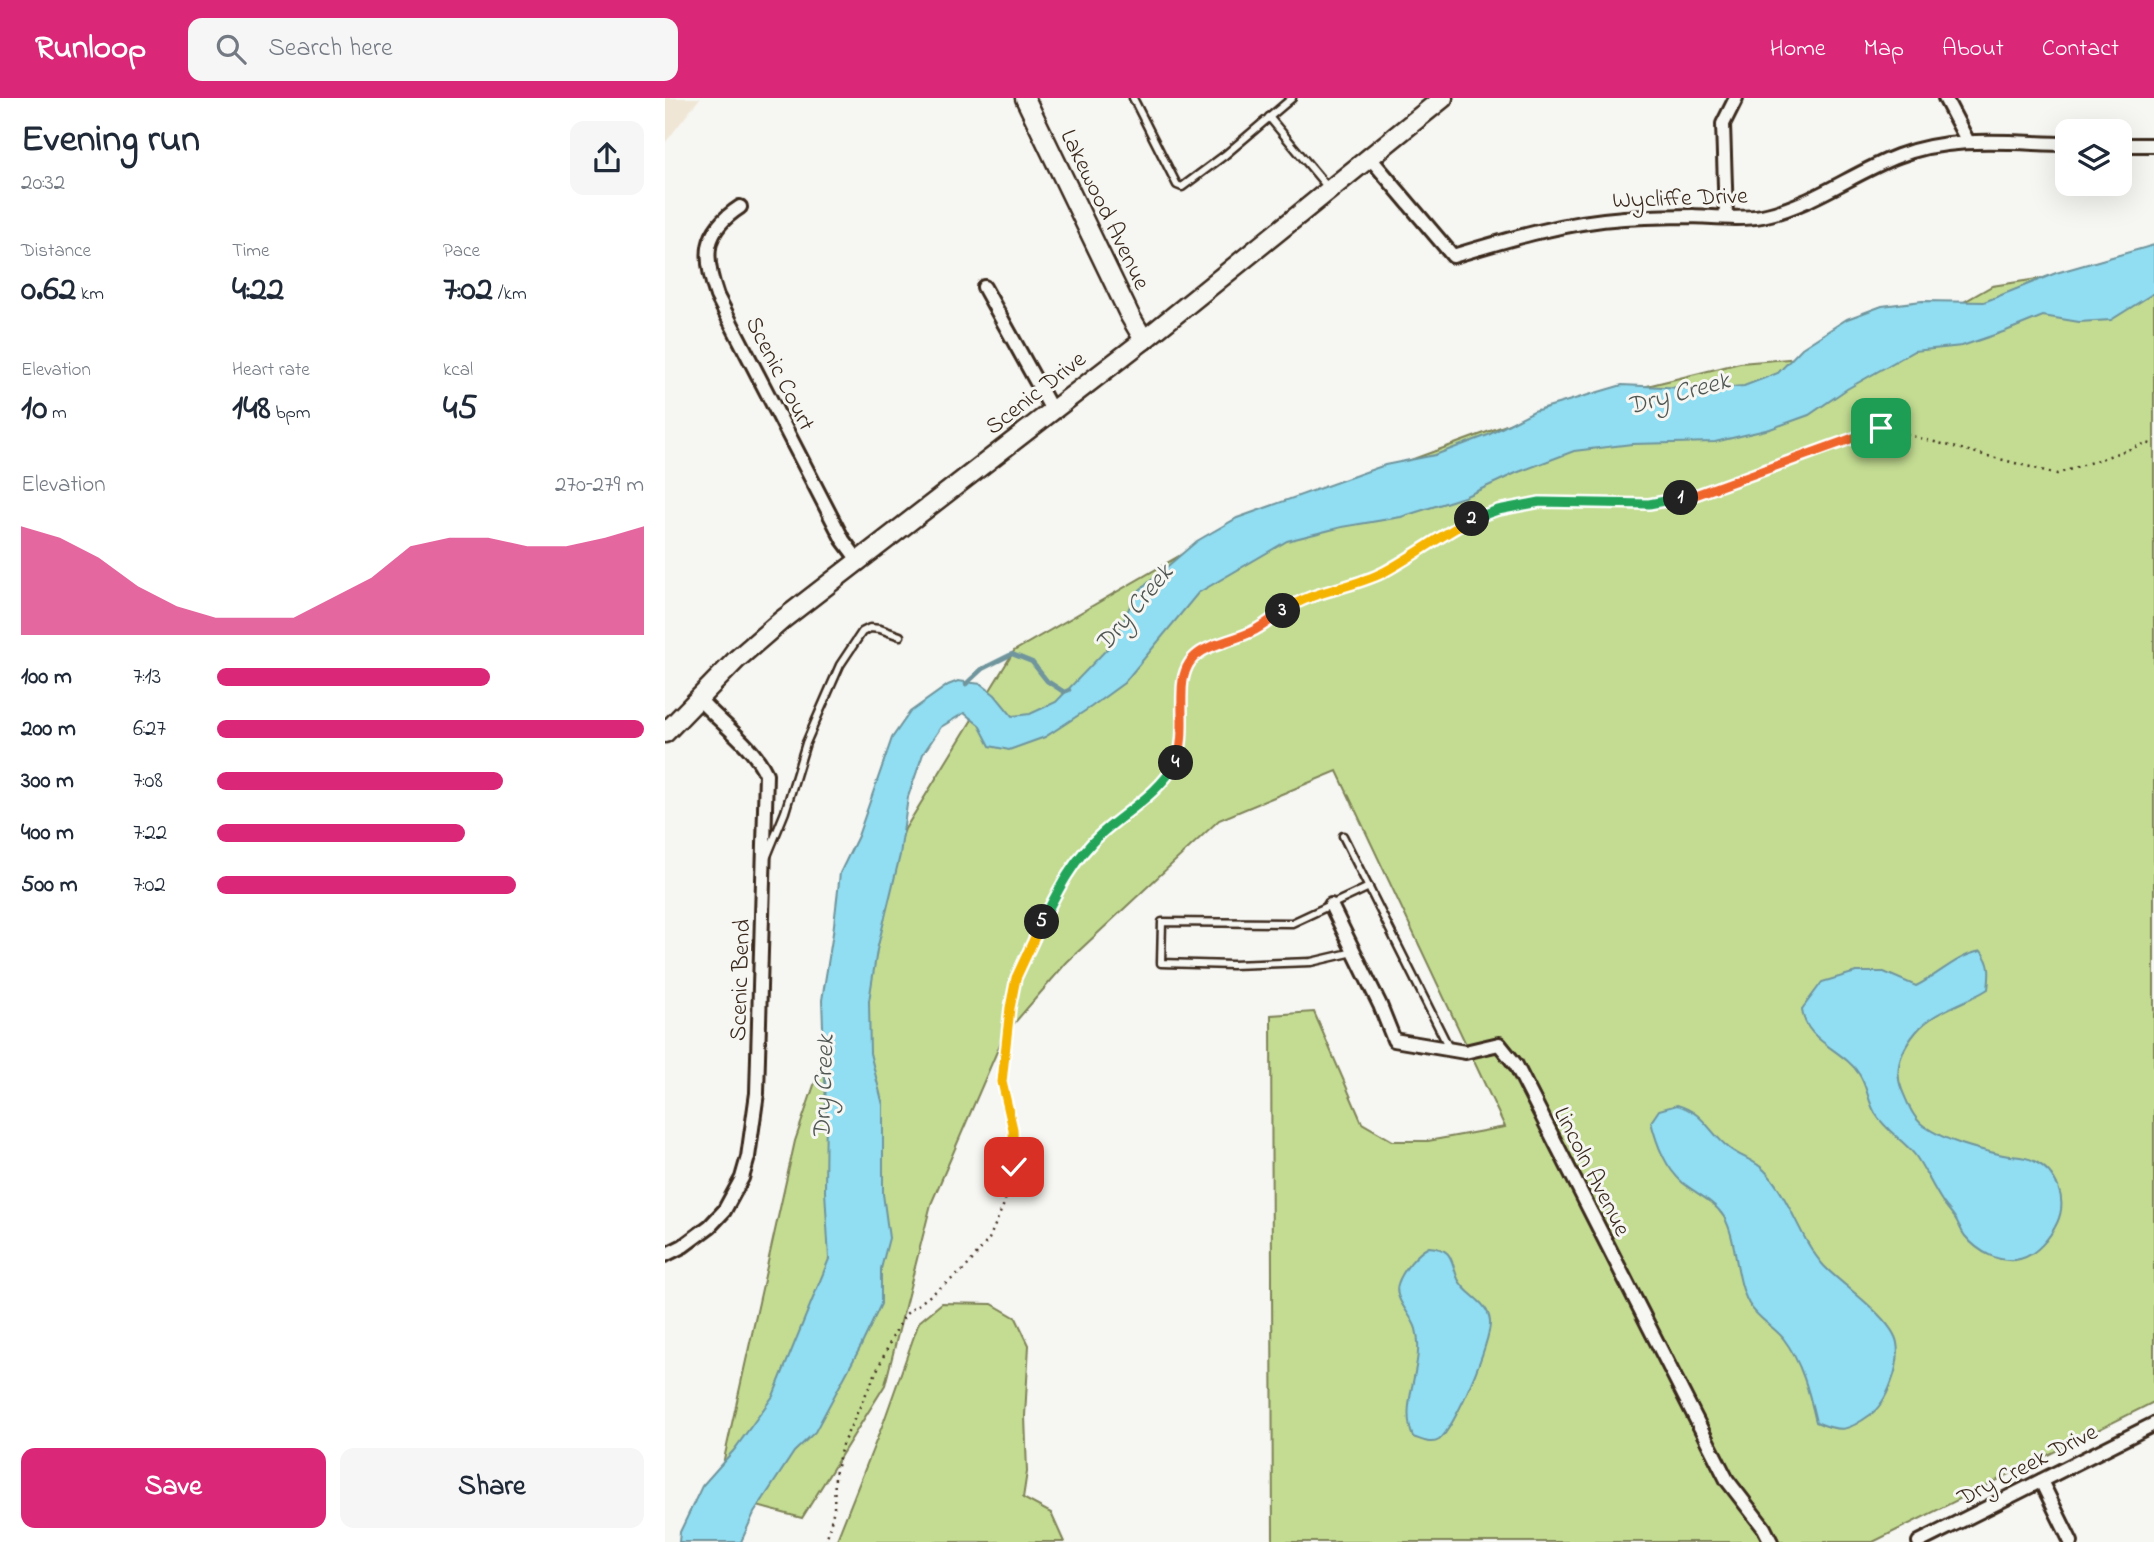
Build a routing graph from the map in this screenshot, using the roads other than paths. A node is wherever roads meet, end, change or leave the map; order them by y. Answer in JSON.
{"nodes":[{"id":1,"x":1025,"y":98,"type":"edge"},
{"id":2,"x":1133,"y":98,"type":"edge"},
{"id":3,"x":1292,"y":98,"type":"edge"},
{"id":4,"x":1736,"y":98,"type":"edge"},
{"id":5,"x":1945,"y":98,"type":"edge"},
{"id":6,"x":1441,"y":99,"type":"edge"},
{"id":7,"x":1269,"y":117,"type":"junction"},
{"id":8,"x":1968,"y":142,"type":"junction"},
{"id":9,"x":2055,"y":144,"type":"edge"},
{"id":10,"x":2132,"y":145,"type":"edge"},
{"id":11,"x":2154,"y":145,"type":"edge"},
{"id":12,"x":1371,"y":159,"type":"junction"},
{"id":13,"x":1331,"y":191,"type":"junction"},
{"id":14,"x":740,"y":206,"type":"dead end"},
{"id":15,"x":1726,"y":217,"type":"junction"},
{"id":16,"x":984,"y":287,"type":"dead end"},
{"id":17,"x":1144,"y":340,"type":"junction"},
{"id":18,"x":1052,"y":410,"type":"junction"},
{"id":19,"x":859,"y":560,"type":"junction"},
{"id":20,"x":900,"y":636,"type":"dead end"},
{"id":21,"x":698,"y":698,"type":"junction"},
{"id":22,"x":665,"y":733,"type":"edge"},
{"id":23,"x":1343,"y":836,"type":"dead end"},
{"id":24,"x":764,"y":865,"type":"junction"},
{"id":25,"x":1369,"y":887,"type":"junction"},
{"id":26,"x":1331,"y":905,"type":"junction"},
{"id":27,"x":1354,"y":952,"type":"junction"},
{"id":28,"x":1450,"y":1050,"type":"junction"},
{"id":29,"x":665,"y":1255,"type":"edge"},
{"id":30,"x":2154,"y":1424,"type":"edge"},
{"id":31,"x":2041,"y":1481,"type":"junction"},
{"id":32,"x":1771,"y":1542,"type":"edge"},
{"id":33,"x":1919,"y":1542,"type":"edge"},
{"id":34,"x":2071,"y":1542,"type":"edge"}],
"edges":[{"from":1,"to":17,"type":"main road","name":"Lakewood Avenue"},
{"from":2,"to":7,"type":"lane"},
{"from":3,"to":7,"type":"lane"},
{"from":4,"to":15,"type":"street"},
{"from":5,"to":8,"type":"street"},
{"from":6,"to":12,"type":"main road","name":"Scenic Drive"},
{"from":7,"to":13,"type":"lane"},
{"from":8,"to":9,"type":"street","name":"Wycliffe Drive"},
{"from":8,"to":15,"type":"street","name":"Wycliffe Drive"},
{"from":10,"to":11,"type":"street"},
{"from":12,"to":13,"type":"main road","name":"Scenic Drive"},
{"from":12,"to":15,"type":"street","name":"Wycliffe Drive"},
{"from":13,"to":17,"type":"main road","name":"Scenic Drive"},
{"from":14,"to":19,"type":"street","name":"Scenic Court"},
{"from":16,"to":18,"type":"street"},
{"from":17,"to":18,"type":"main road","name":"Scenic Drive"},
{"from":18,"to":19,"type":"main road","name":"Scenic Drive"},
{"from":19,"to":21,"type":"main road","name":"Scenic Drive"},
{"from":20,"to":24,"type":"lane"},
{"from":21,"to":22,"type":"main road","name":"Scenic Drive"},
{"from":21,"to":24,"type":"street","name":"Scenic Bend"},
{"from":23,"to":25,"type":"lane"},
{"from":24,"to":29,"type":"street","name":"Scenic Bend"},
{"from":25,"to":26,"type":"lane"},
{"from":25,"to":28,"type":"lane"},
{"from":26,"to":27,"type":"street","name":"Lincoln Avenue"},
{"from":26,"to":27,"type":"lane"},
{"from":27,"to":28,"type":"street","name":"Lincoln Avenue"},
{"from":28,"to":32,"type":"street","name":"Lincoln Avenue"},
{"from":30,"to":31,"type":"street","name":"Dry Creek Drive"},
{"from":31,"to":33,"type":"street","name":"Dry Creek Drive"},
{"from":31,"to":34,"type":"street"}]}
